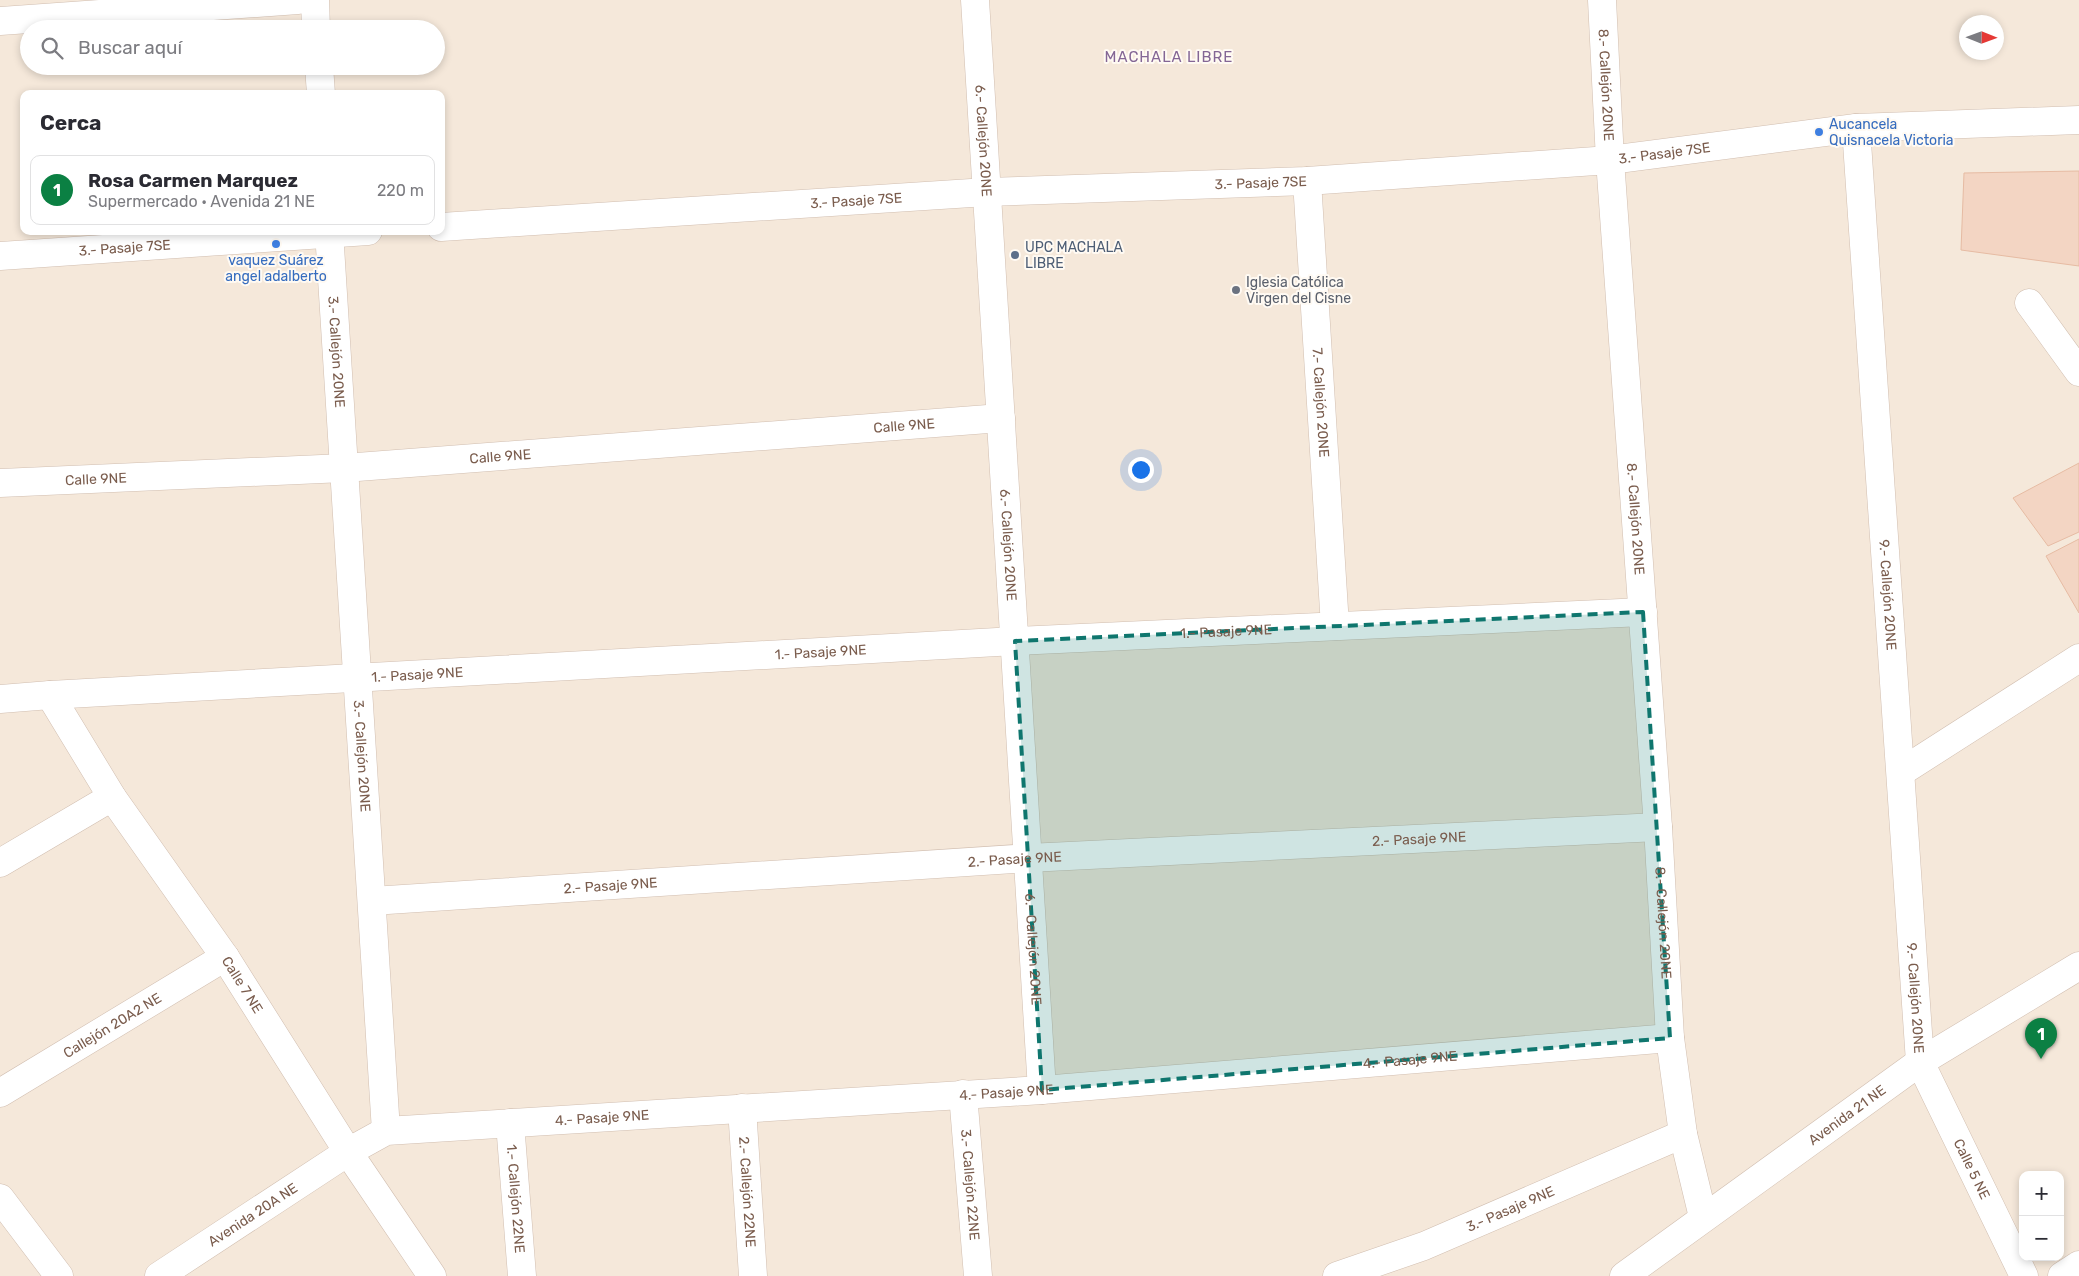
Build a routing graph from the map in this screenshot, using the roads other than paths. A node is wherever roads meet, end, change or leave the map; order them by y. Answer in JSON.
{"nodes":[{"id":1,"x":298,"y":0,"type":"edge"},
{"id":2,"x":315,"y":0,"type":"edge"},
{"id":3,"x":975,"y":0,"type":"edge"},
{"id":4,"x":1602,"y":0,"type":"edge"},
{"id":5,"x":316,"y":20,"type":"edge"},
{"id":6,"x":0,"y":21,"type":"edge"},
{"id":7,"x":319,"y":75,"type":"edge"},
{"id":8,"x":320,"y":90,"type":"edge"},
{"id":9,"x":2079,"y":120,"type":"edge"},
{"id":10,"x":1856,"y":128,"type":"junction"},
{"id":11,"x":1610,"y":160,"type":"junction"},
{"id":12,"x":1307,"y":181,"type":"junction"},
{"id":13,"x":987,"y":192,"type":"junction"},
{"id":14,"x":445,"y":227,"type":"edge"},
{"id":15,"x":288,"y":235,"type":"edge"},
{"id":16,"x":329,"y":235,"type":"edge"},
{"id":17,"x":0,"y":256,"type":"edge"},
{"id":18,"x":2029,"y":303,"type":"dead end"},
{"id":19,"x":2079,"y":372,"type":"edge"},
{"id":20,"x":1001,"y":418,"type":"junction"},
{"id":21,"x":344,"y":468,"type":"junction"},
{"id":22,"x":0,"y":483,"type":"edge"},
{"id":23,"x":1643,"y":612,"type":"junction"},
{"id":24,"x":1335,"y":626,"type":"junction"},
{"id":25,"x":1015,"y":641,"type":"junction"},
{"id":26,"x":2079,"y":658,"type":"edge"},
{"id":27,"x":357,"y":679,"type":"junction"},
{"id":28,"x":50,"y":695,"type":"junction"},
{"id":29,"x":0,"y":700,"type":"edge"},
{"id":30,"x":1900,"y":772,"type":"junction"},
{"id":31,"x":112,"y":797,"type":"junction"},
{"id":32,"x":1658,"y":828,"type":"junction"},
{"id":33,"x":1028,"y":858,"type":"junction"},
{"id":34,"x":0,"y":863,"type":"edge"},
{"id":35,"x":372,"y":901,"type":"junction"},
{"id":36,"x":225,"y":957,"type":"junction"},
{"id":37,"x":2079,"y":966,"type":"edge"},
{"id":38,"x":1670,"y":1038,"type":"junction"},
{"id":39,"x":1920,"y":1062,"type":"junction"},
{"id":40,"x":1042,"y":1090,"type":"junction"},
{"id":41,"x":0,"y":1093,"type":"edge"},
{"id":42,"x":963,"y":1094,"type":"junction"},
{"id":43,"x":742,"y":1108,"type":"junction"},
{"id":44,"x":510,"y":1123,"type":"junction"},
{"id":45,"x":386,"y":1131,"type":"junction"},
{"id":46,"x":1683,"y":1134,"type":"junction"},
{"id":47,"x":348,"y":1152,"type":"junction"},
{"id":48,"x":0,"y":1198,"type":"edge"},
{"id":49,"x":1703,"y":1217,"type":"junction"},
{"id":50,"x":2079,"y":1265,"type":"edge"},
{"id":51,"x":59,"y":1276,"type":"edge"},
{"id":52,"x":158,"y":1276,"type":"edge"},
{"id":53,"x":432,"y":1276,"type":"edge"},
{"id":54,"x":522,"y":1276,"type":"edge"},
{"id":55,"x":752,"y":1276,"type":"edge"},
{"id":56,"x":978,"y":1276,"type":"edge"},
{"id":57,"x":1336,"y":1276,"type":"edge"},
{"id":58,"x":1624,"y":1276,"type":"edge"},
{"id":59,"x":2024,"y":1276,"type":"edge"},
{"id":60,"x":2062,"y":1276,"type":"edge"}],
"edges":[{"from":1,"to":6,"type":"street"},
{"from":2,"to":5,"type":"street"},
{"from":3,"to":13,"type":"street","name":"6.- Callejón 20NE"},
{"from":4,"to":11,"type":"street","name":"8.- Callejón 20NE"},
{"from":7,"to":8,"type":"street"},
{"from":9,"to":10,"type":"street","name":"3.- Pasaje 7SE"},
{"from":10,"to":11,"type":"street","name":"3.- Pasaje 7SE"},
{"from":10,"to":30,"type":"street","name":"9.- Callejón 20NE"},
{"from":11,"to":12,"type":"street","name":"3.- Pasaje 7SE"},
{"from":11,"to":23,"type":"street","name":"8.- Callejón 20NE"},
{"from":12,"to":13,"type":"street","name":"3.- Pasaje 7SE"},
{"from":12,"to":24,"type":"street","name":"7.- Callejón 20NE"},
{"from":13,"to":14,"type":"street","name":"3.- Pasaje 7SE"},
{"from":13,"to":20,"type":"street","name":"6.- Callejón 20NE"},
{"from":15,"to":17,"type":"street","name":"3.- Pasaje 7SE"},
{"from":16,"to":21,"type":"street","name":"3.- Callejón 20NE"},
{"from":18,"to":19,"type":"street"},
{"from":20,"to":21,"type":"street","name":"Calle 9NE"},
{"from":20,"to":25,"type":"street","name":"6.- Callejón 20NE"},
{"from":21,"to":22,"type":"street","name":"Calle 9NE"},
{"from":21,"to":27,"type":"street","name":"3.- Callejón 20NE"},
{"from":23,"to":24,"type":"street","name":"1.- Pasaje 9NE"},
{"from":23,"to":32,"type":"street","name":"8.- Callejón 20NE"},
{"from":24,"to":25,"type":"street","name":"1.- Pasaje 9NE"},
{"from":25,"to":27,"type":"street","name":"1.- Pasaje 9NE"},
{"from":25,"to":33,"type":"street","name":"6.- Callejón 20NE"},
{"from":26,"to":30,"type":"street"},
{"from":27,"to":28,"type":"street","name":"1.- Pasaje 9NE"},
{"from":27,"to":35,"type":"street","name":"3.- Callejón 20NE"},
{"from":28,"to":29,"type":"street","name":"1.- Pasaje 9NE"},
{"from":28,"to":31,"type":"street","name":"Calle 7 NE"},
{"from":30,"to":39,"type":"street","name":"9.- Callejón 20NE"},
{"from":31,"to":34,"type":"street"},
{"from":31,"to":36,"type":"street","name":"Calle 7 NE"},
{"from":32,"to":33,"type":"street","name":"2.- Pasaje 9NE"},
{"from":32,"to":38,"type":"street","name":"8.- Callejón 20NE"},
{"from":33,"to":35,"type":"street","name":"2.- Pasaje 9NE"},
{"from":33,"to":40,"type":"street","name":"6.- Callejón 20NE"},
{"from":35,"to":45,"type":"street","name":"3.- Callejón 20NE"},
{"from":36,"to":41,"type":"street","name":"Callejón 20A2 NE"},
{"from":36,"to":47,"type":"street","name":"Calle 7 NE"},
{"from":37,"to":39,"type":"street","name":"Avenida 21 NE"},
{"from":38,"to":40,"type":"street","name":"4.- Pasaje 9NE"},
{"from":38,"to":46,"type":"street","name":"8.- Callejón 20NE"},
{"from":39,"to":49,"type":"street","name":"Avenida 21 NE"},
{"from":39,"to":59,"type":"street","name":"Calle 5 NE"},
{"from":40,"to":42,"type":"street","name":"4.- Pasaje 9NE"},
{"from":42,"to":43,"type":"street","name":"4.- Pasaje 9NE"},
{"from":42,"to":56,"type":"street","name":"3.- Callejón 22NE"},
{"from":43,"to":44,"type":"street","name":"4.- Pasaje 9NE"},
{"from":43,"to":55,"type":"street","name":"2.- Callejón 22NE"},
{"from":44,"to":45,"type":"street","name":"4.- Pasaje 9NE"},
{"from":44,"to":54,"type":"street","name":"1.- Callejón 22NE"},
{"from":45,"to":47,"type":"street","name":"4.- Pasaje 9NE"},
{"from":46,"to":49,"type":"street","name":"8.- Callejón 20NE"},
{"from":46,"to":57,"type":"street","name":"3.- Pasaje 9NE"},
{"from":47,"to":52,"type":"street","name":"Avenida 20A NE"},
{"from":47,"to":53,"type":"street","name":"Calle 7 NE"},
{"from":48,"to":51,"type":"street"},
{"from":49,"to":58,"type":"street","name":"Avenida 21 NE"},
{"from":50,"to":60,"type":"street"}]}
